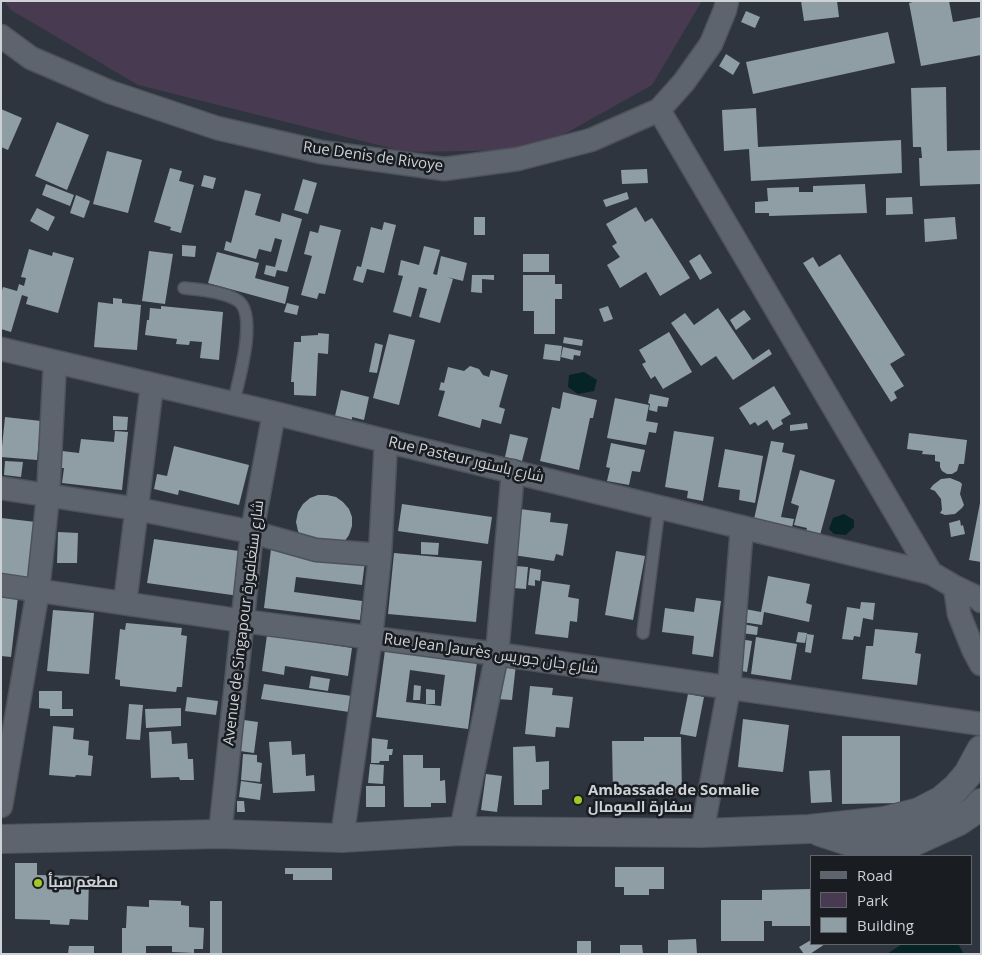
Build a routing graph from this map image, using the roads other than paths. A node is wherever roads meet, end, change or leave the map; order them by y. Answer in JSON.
{"nodes":[{"id":1,"x":727,"y":1,"type":"edge"},
{"id":2,"x":1,"y":36,"type":"edge"},
{"id":3,"x":659,"y":110,"type":"junction"},
{"id":4,"x":184,"y":288,"type":"dead end"},
{"id":5,"x":1,"y":349,"type":"edge"},
{"id":6,"x":55,"y":362,"type":"junction"},
{"id":7,"x":152,"y":385,"type":"junction"},
{"id":8,"x":233,"y":404,"type":"junction"},
{"id":9,"x":274,"y":413,"type":"junction"},
{"id":10,"x":386,"y":441,"type":"junction"},
{"id":11,"x":513,"y":471,"type":"junction"},
{"id":12,"x":1,"y":488,"type":"edge"},
{"id":13,"x":48,"y":496,"type":"junction"},
{"id":14,"x":659,"y":507,"type":"junction"},
{"id":15,"x":137,"y":509,"type":"junction"},
{"id":16,"x":742,"y":527,"type":"junction"},
{"id":17,"x":252,"y":532,"type":"junction"},
{"id":18,"x":380,"y":555,"type":"junction"},
{"id":19,"x":931,"y":573,"type":"junction"},
{"id":20,"x":1,"y":585,"type":"edge"},
{"id":21,"x":955,"y":587,"type":"junction"},
{"id":22,"x":38,"y":590,"type":"junction"},
{"id":23,"x":981,"y":601,"type":"edge"},
{"id":24,"x":125,"y":603,"type":"junction"},
{"id":25,"x":243,"y":621,"type":"junction"},
{"id":26,"x":643,"y":633,"type":"dead end"},
{"id":27,"x":372,"y":637,"type":"junction"},
{"id":28,"x":497,"y":654,"type":"junction"},
{"id":29,"x":981,"y":664,"type":"edge"},
{"id":30,"x":729,"y":688,"type":"junction"},
{"id":31,"x":981,"y":724,"type":"edge"},
{"id":32,"x":981,"y":750,"type":"edge"},
{"id":33,"x":1,"y":806,"type":"edge"},
{"id":34,"x":979,"y":811,"type":"edge"},
{"id":35,"x":809,"y":829,"type":"junction"},
{"id":36,"x":461,"y":831,"type":"junction"},
{"id":37,"x":702,"y":833,"type":"junction"},
{"id":38,"x":220,"y":834,"type":"junction"},
{"id":39,"x":342,"y":838,"type":"junction"},
{"id":40,"x":1,"y":839,"type":"edge"}],
"edges":[{"from":1,"to":3,"type":"street","name":"Rue Denis de Rivoye"},
{"from":2,"to":3,"type":"street","name":"Rue Denis de Rivoye"},
{"from":3,"to":19,"type":"street"},
{"from":4,"to":8,"type":"lane"},
{"from":5,"to":6,"type":"street","name":"Rue Pasteur شارع باستور"},
{"from":6,"to":7,"type":"street","name":"Rue Pasteur شارع باستور"},
{"from":6,"to":13,"type":"street"},
{"from":7,"to":8,"type":"street","name":"Rue Pasteur شارع باستور"},
{"from":7,"to":15,"type":"street"},
{"from":8,"to":9,"type":"street","name":"Rue Pasteur شارع باستور"},
{"from":9,"to":10,"type":"street","name":"Rue Pasteur شارع باستور"},
{"from":9,"to":17,"type":"street","name":"Avenue de Singapour شارع سنغافورة"},
{"from":10,"to":11,"type":"street","name":"Rue Pasteur شارع باستور"},
{"from":10,"to":18,"type":"street"},
{"from":11,"to":14,"type":"street","name":"Rue Pasteur شارع باستور"},
{"from":11,"to":28,"type":"street"},
{"from":12,"to":13,"type":"street"},
{"from":13,"to":15,"type":"street"},
{"from":13,"to":22,"type":"street"},
{"from":14,"to":16,"type":"street","name":"Rue Pasteur شارع باستور"},
{"from":14,"to":26,"type":"lane"},
{"from":15,"to":17,"type":"street"},
{"from":15,"to":24,"type":"street"},
{"from":16,"to":19,"type":"street","name":"Rue Pasteur شارع باستور"},
{"from":16,"to":30,"type":"street"},
{"from":17,"to":18,"type":"street"},
{"from":17,"to":25,"type":"street","name":"Avenue de Singapour شارع سنغافورة"},
{"from":18,"to":27,"type":"street"},
{"from":19,"to":21,"type":"street"},
{"from":20,"to":22,"type":"street","name":"Rue Jean Jaurès شارع جان جوريس"},
{"from":21,"to":23,"type":"street"},
{"from":21,"to":29,"type":"street"},
{"from":22,"to":24,"type":"street","name":"Rue Jean Jaurès شارع جان جوريس"},
{"from":22,"to":33,"type":"street"},
{"from":24,"to":25,"type":"street","name":"Rue Jean Jaurès شارع جان جوريس"},
{"from":25,"to":27,"type":"street","name":"Rue Jean Jaurès شارع جان جوريس"},
{"from":25,"to":38,"type":"street","name":"Avenue de Singapour شارع سنغافورة"},
{"from":27,"to":28,"type":"street","name":"Rue Jean Jaurès شارع جان جوريس"},
{"from":27,"to":39,"type":"street"},
{"from":28,"to":30,"type":"street","name":"Rue Jean Jaurès شارع جان جوريس"},
{"from":28,"to":36,"type":"street"},
{"from":30,"to":31,"type":"street","name":"Rue Jean Jaurès شارع جان جوريس"},
{"from":30,"to":37,"type":"street"},
{"from":32,"to":35,"type":"street"},
{"from":34,"to":35,"type":"street"},
{"from":35,"to":37,"type":"street"},
{"from":36,"to":37,"type":"street"},
{"from":36,"to":39,"type":"street"},
{"from":38,"to":39,"type":"street"},
{"from":38,"to":40,"type":"street"}]}
